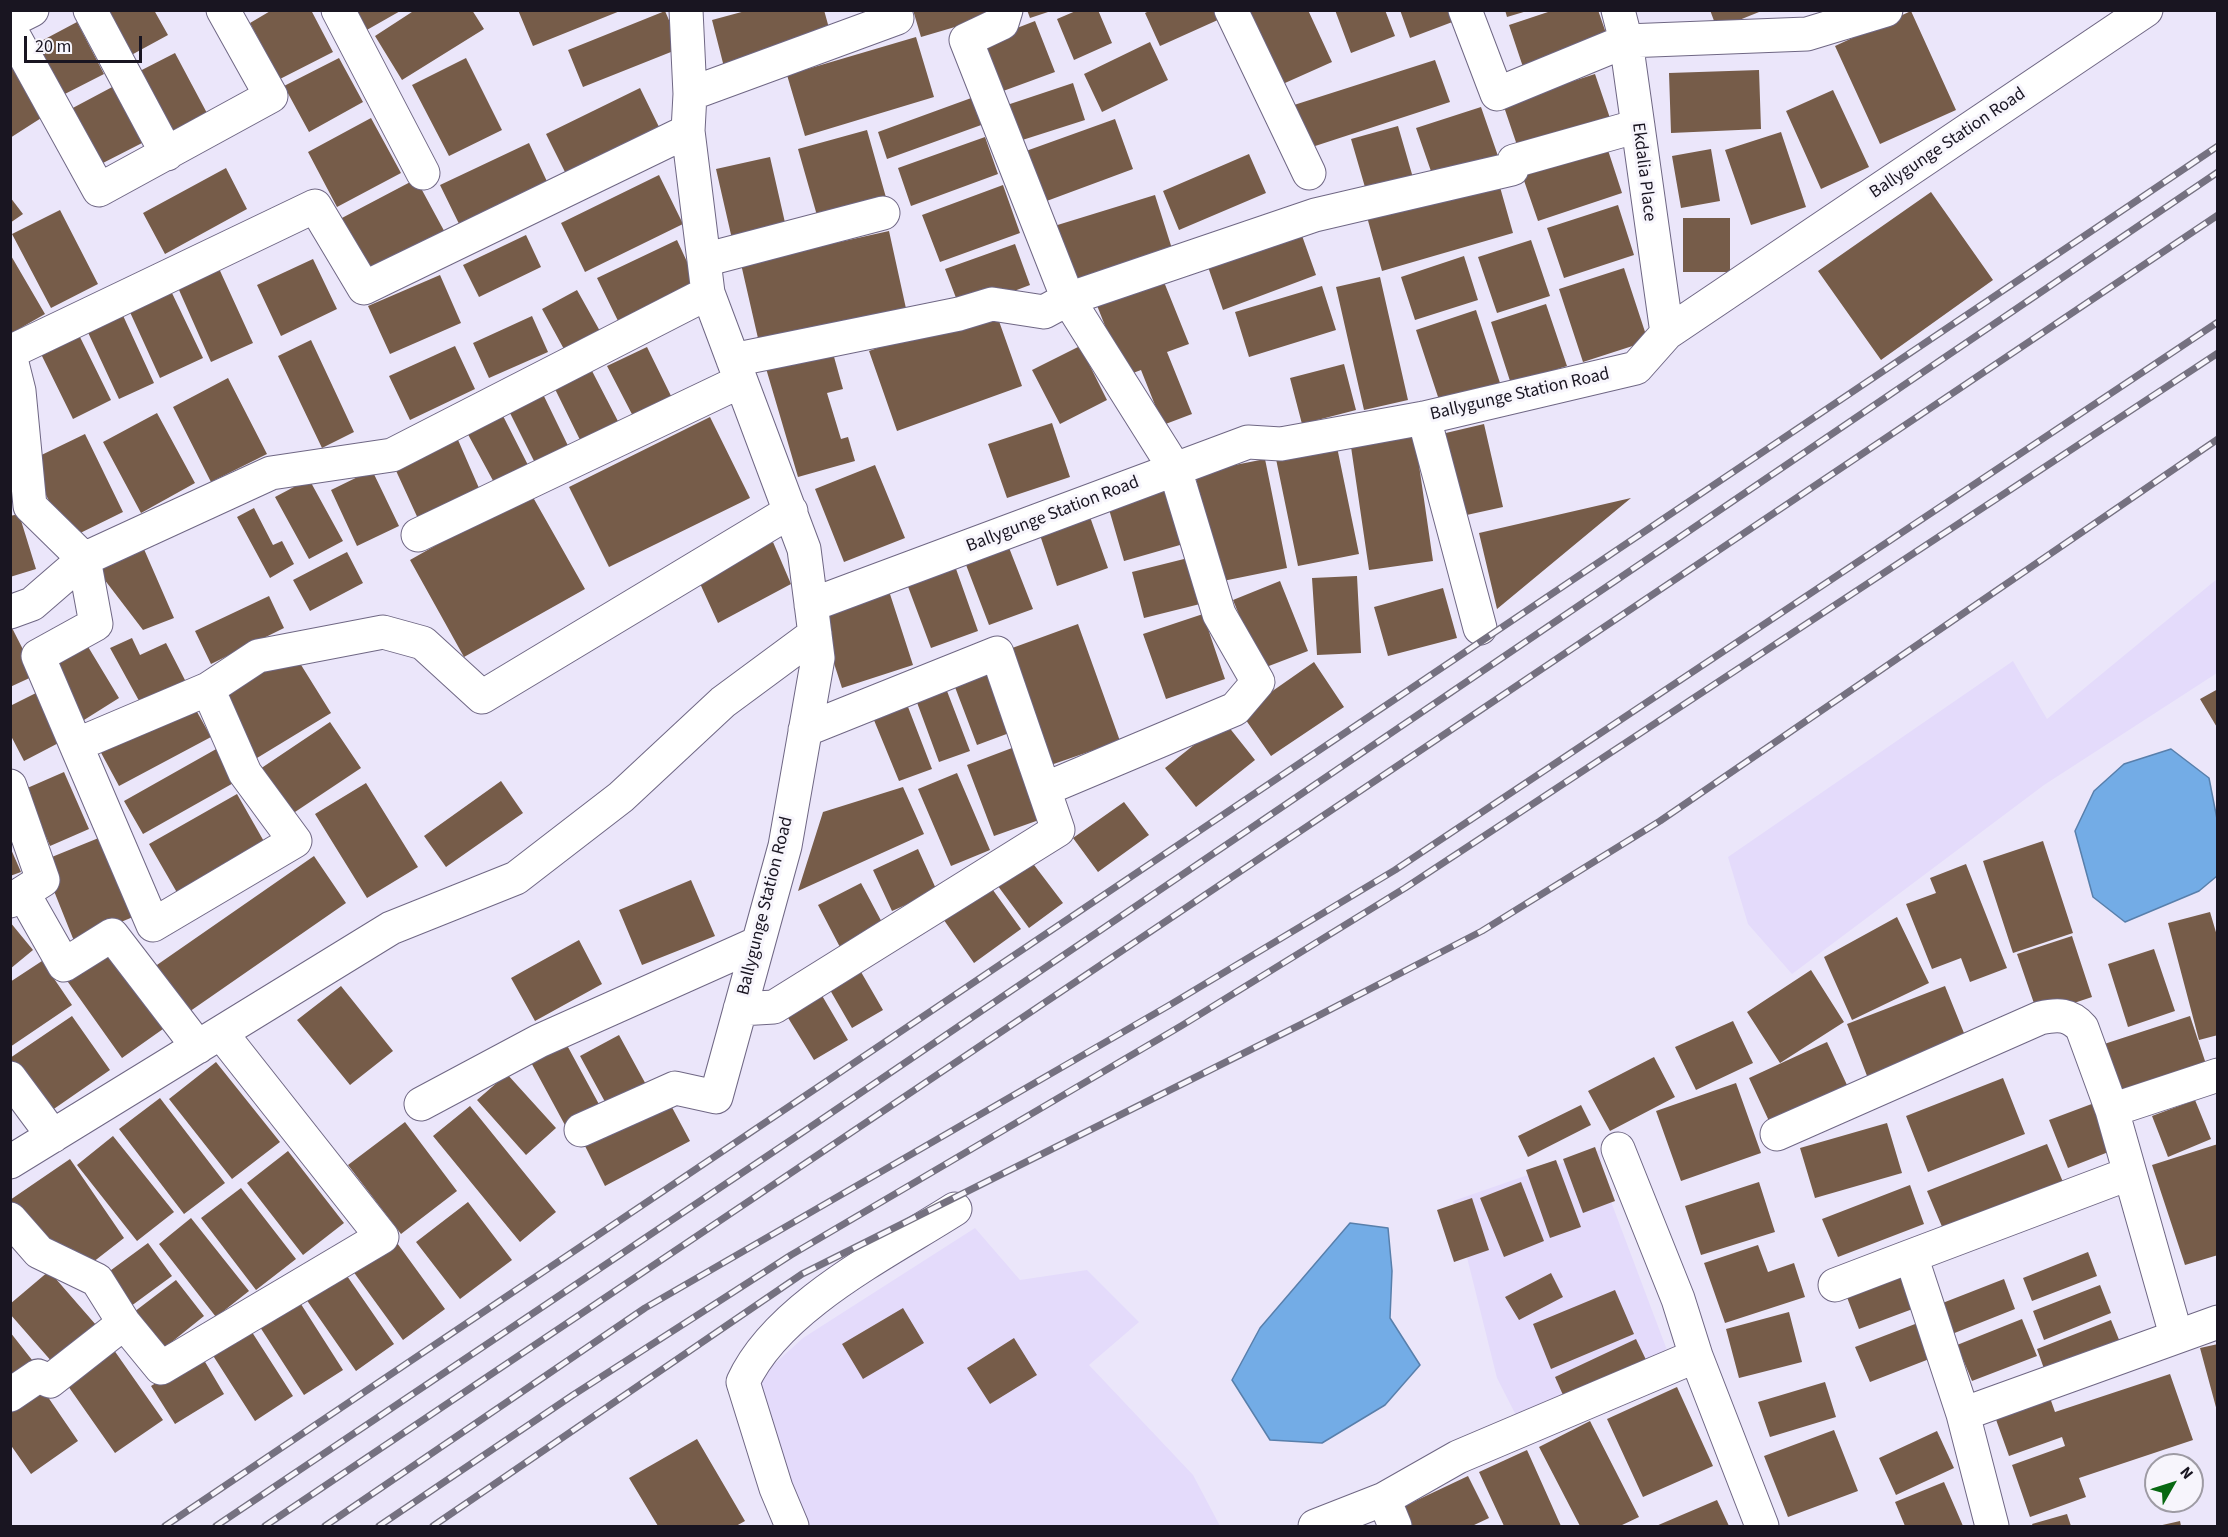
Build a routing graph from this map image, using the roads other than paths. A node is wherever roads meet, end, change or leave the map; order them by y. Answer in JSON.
{"nodes":[{"id":1,"x":32,"y":10,"type":"edge"},
{"id":2,"x":90,"y":10,"type":"edge"},
{"id":3,"x":223,"y":10,"type":"edge"},
{"id":4,"x":338,"y":10,"type":"edge"},
{"id":5,"x":686,"y":10,"type":"edge"},
{"id":6,"x":1006,"y":10,"type":"edge"},
{"id":7,"x":1231,"y":10,"type":"edge"},
{"id":8,"x":1465,"y":10,"type":"edge"},
{"id":9,"x":1886,"y":10,"type":"edge"},
{"id":10,"x":2146,"y":10,"type":"edge"},
{"id":11,"x":897,"y":18,"type":"dead end"},
{"id":12,"x":10,"y":21,"type":"edge"},
{"id":13,"x":1622,"y":26,"type":"edge"},
{"id":14,"x":10,"y":29,"type":"edge"},
{"id":15,"x":690,"y":94,"type":"junction"},
{"id":16,"x":1638,"y":126,"type":"junction"},
{"id":17,"x":688,"y":131,"type":"junction"},
{"id":18,"x":167,"y":153,"type":"junction"},
{"id":19,"x":423,"y":173,"type":"dead end"},
{"id":20,"x":1309,"y":173,"type":"dead end"},
{"id":21,"x":884,"y":213,"type":"dead end"},
{"id":22,"x":704,"y":260,"type":"junction"},
{"id":23,"x":708,"y":293,"type":"junction"},
{"id":24,"x":1068,"y":298,"type":"junction"},
{"id":25,"x":1667,"y":333,"type":"junction"},
{"id":26,"x":10,"y":354,"type":"edge"},
{"id":27,"x":736,"y":371,"type":"junction"},
{"id":28,"x":1424,"y":418,"type":"junction"},
{"id":29,"x":1175,"y":469,"type":"junction"},
{"id":30,"x":20,"y":509,"type":"edge"},
{"id":31,"x":791,"y":511,"type":"junction"},
{"id":32,"x":418,"y":535,"type":"dead end"},
{"id":33,"x":84,"y":559,"type":"junction"},
{"id":34,"x":10,"y":612,"type":"edge"},
{"id":35,"x":813,"y":620,"type":"junction"},
{"id":36,"x":1480,"y":628,"type":"dead end"},
{"id":37,"x":208,"y":689,"type":"junction"},
{"id":38,"x":806,"y":730,"type":"junction"},
{"id":39,"x":76,"y":745,"type":"junction"},
{"id":40,"x":10,"y":786,"type":"edge"},
{"id":41,"x":1045,"y":789,"type":"junction"},
{"id":42,"x":17,"y":897,"type":"edge"},
{"id":43,"x":758,"y":943,"type":"junction"},
{"id":44,"x":740,"y":1009,"type":"junction"},
{"id":45,"x":210,"y":1040,"type":"junction"},
{"id":46,"x":2217,"y":1075,"type":"edge"},
{"id":47,"x":10,"y":1078,"type":"edge"},
{"id":48,"x":421,"y":1104,"type":"dead end"},
{"id":49,"x":2112,"y":1110,"type":"junction"},
{"id":50,"x":581,"y":1130,"type":"dead end"},
{"id":51,"x":1777,"y":1134,"type":"dead end"},
{"id":52,"x":53,"y":1136,"type":"junction"},
{"id":53,"x":1618,"y":1149,"type":"dead end"},
{"id":54,"x":10,"y":1162,"type":"edge"},
{"id":55,"x":2128,"y":1174,"type":"junction"},
{"id":56,"x":955,"y":1209,"type":"dead end"},
{"id":57,"x":10,"y":1219,"type":"edge"},
{"id":58,"x":1911,"y":1256,"type":"junction"},
{"id":59,"x":1835,"y":1285,"type":"dead end"},
{"id":60,"x":2217,"y":1322,"type":"edge"},
{"id":61,"x":124,"y":1323,"type":"junction"},
{"id":62,"x":2176,"y":1335,"type":"junction"},
{"id":63,"x":1696,"y":1356,"type":"junction"},
{"id":64,"x":10,"y":1395,"type":"edge"},
{"id":65,"x":1963,"y":1414,"type":"junction"},
{"id":66,"x":1390,"y":1513,"type":"edge"},
{"id":67,"x":792,"y":1527,"type":"edge"},
{"id":68,"x":1315,"y":1527,"type":"edge"},
{"id":69,"x":1762,"y":1527,"type":"edge"},
{"id":70,"x":1992,"y":1527,"type":"edge"}],
"edges":[{"from":1,"to":12,"type":"street"},
{"from":2,"to":18,"type":"street"},
{"from":3,"to":18,"type":"street"},
{"from":4,"to":19,"type":"street"},
{"from":5,"to":15,"type":"street","name":"Ballygunge Station Road"},
{"from":6,"to":24,"type":"street"},
{"from":7,"to":20,"type":"street"},
{"from":8,"to":13,"type":"street"},
{"from":9,"to":13,"type":"street"},
{"from":10,"to":25,"type":"street","name":"Ballygunge Station Road"},
{"from":11,"to":15,"type":"street"},
{"from":13,"to":16,"type":"street","name":"Ekdalia Place"},
{"from":14,"to":18,"type":"street"},
{"from":15,"to":17,"type":"street","name":"Ballygunge Station Road"},
{"from":16,"to":24,"type":"street"},
{"from":16,"to":25,"type":"street","name":"Ekdalia Place"},
{"from":17,"to":22,"type":"street","name":"Ballygunge Station Road"},
{"from":17,"to":26,"type":"street"},
{"from":21,"to":22,"type":"street"},
{"from":22,"to":23,"type":"street","name":"Ballygunge Station Road"},
{"from":23,"to":27,"type":"street","name":"Ballygunge Station Road"},
{"from":23,"to":33,"type":"street"},
{"from":24,"to":27,"type":"street"},
{"from":24,"to":29,"type":"street"},
{"from":25,"to":28,"type":"street","name":"Ballygunge Station Road"},
{"from":26,"to":30,"type":"street"},
{"from":27,"to":31,"type":"street","name":"Ballygunge Station Road"},
{"from":27,"to":32,"type":"street"},
{"from":28,"to":29,"type":"street","name":"Ballygunge Station Road"},
{"from":28,"to":36,"type":"street"},
{"from":29,"to":35,"type":"street","name":"Ballygunge Station Road"},
{"from":29,"to":41,"type":"street"},
{"from":30,"to":33,"type":"street"},
{"from":31,"to":35,"type":"street","name":"Ballygunge Station Road"},
{"from":31,"to":37,"type":"street"},
{"from":33,"to":34,"type":"street"},
{"from":33,"to":39,"type":"street"},
{"from":35,"to":38,"type":"street","name":"Ballygunge Station Road"},
{"from":35,"to":45,"type":"street"},
{"from":37,"to":39,"type":"street"},
{"from":37,"to":39,"type":"street"},
{"from":38,"to":41,"type":"street"},
{"from":38,"to":43,"type":"street","name":"Ballygunge Station Road"},
{"from":40,"to":42,"type":"street"},
{"from":41,"to":44,"type":"street"},
{"from":42,"to":45,"type":"street"},
{"from":43,"to":44,"type":"street","name":"Ballygunge Station Road"},
{"from":43,"to":48,"type":"street"},
{"from":44,"to":50,"type":"street","name":"Ballygunge Station Road"},
{"from":45,"to":52,"type":"street"},
{"from":45,"to":61,"type":"street"},
{"from":46,"to":49,"type":"street"},
{"from":47,"to":52,"type":"street"},
{"from":49,"to":51,"type":"street"},
{"from":49,"to":55,"type":"street"},
{"from":52,"to":54,"type":"street"},
{"from":53,"to":63,"type":"street"},
{"from":55,"to":58,"type":"street"},
{"from":55,"to":62,"type":"street"},
{"from":56,"to":67,"type":"street"},
{"from":57,"to":61,"type":"street"},
{"from":58,"to":59,"type":"street"},
{"from":58,"to":65,"type":"street"},
{"from":60,"to":62,"type":"street"},
{"from":61,"to":64,"type":"street"},
{"from":62,"to":65,"type":"street"},
{"from":63,"to":66,"type":"street"},
{"from":63,"to":69,"type":"street"},
{"from":65,"to":70,"type":"street"},
{"from":66,"to":68,"type":"street"}]}
